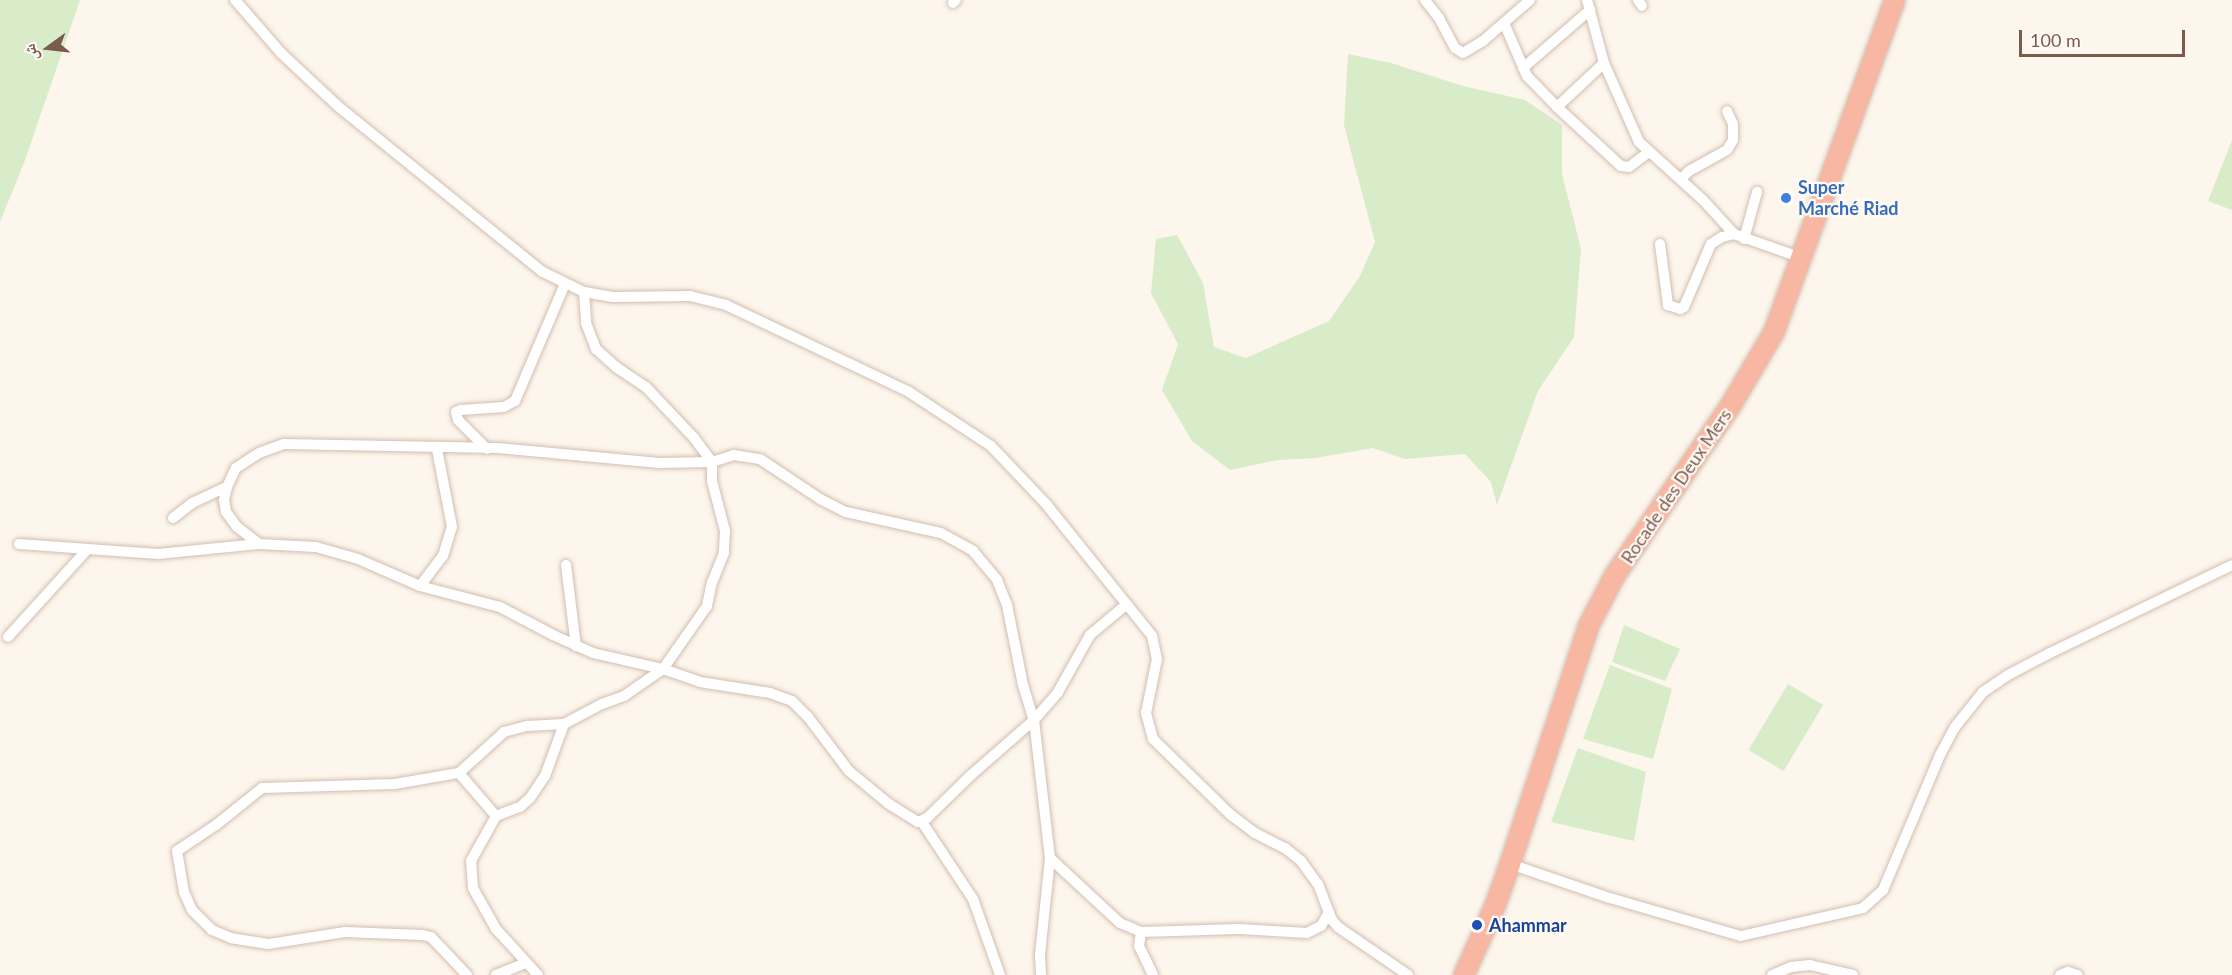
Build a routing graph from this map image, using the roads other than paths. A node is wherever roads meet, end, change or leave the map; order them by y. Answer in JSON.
{"nodes":[{"id":1,"x":235,"y":0,"type":"edge"},
{"id":2,"x":1425,"y":0,"type":"edge"},
{"id":3,"x":1530,"y":0,"type":"edge"},
{"id":4,"x":1895,"y":0,"type":"edge"},
{"id":5,"x":1589,"y":5,"type":"edge"},
{"id":6,"x":1504,"y":22,"type":"junction"},
{"id":7,"x":1604,"y":63,"type":"junction"},
{"id":8,"x":1523,"y":68,"type":"junction"},
{"id":9,"x":1557,"y":107,"type":"junction"},
{"id":10,"x":1727,"y":111,"type":"dead end"},
{"id":11,"x":1649,"y":152,"type":"junction"},
{"id":12,"x":1681,"y":179,"type":"junction"},
{"id":13,"x":1757,"y":192,"type":"dead end"},
{"id":14,"x":1739,"y":236,"type":"junction"},
{"id":15,"x":1660,"y":244,"type":"dead end"},
{"id":16,"x":1802,"y":258,"type":"junction"},
{"id":17,"x":565,"y":284,"type":"junction"},
{"id":18,"x":584,"y":292,"type":"junction"},
{"id":19,"x":436,"y":448,"type":"junction"},
{"id":20,"x":487,"y":449,"type":"junction"},
{"id":21,"x":712,"y":462,"type":"junction"},
{"id":22,"x":227,"y":487,"type":"junction"},
{"id":23,"x":173,"y":518,"type":"dead end"},
{"id":24,"x":19,"y":544,"type":"dead end"},
{"id":25,"x":259,"y":544,"type":"junction"},
{"id":26,"x":87,"y":550,"type":"junction"},
{"id":27,"x":566,"y":565,"type":"dead end"},
{"id":28,"x":2232,"y":565,"type":"edge"},
{"id":29,"x":420,"y":586,"type":"junction"},
{"id":30,"x":1127,"y":604,"type":"junction"},
{"id":31,"x":8,"y":637,"type":"dead end"},
{"id":32,"x":576,"y":646,"type":"junction"},
{"id":33,"x":663,"y":669,"type":"junction"},
{"id":34,"x":1034,"y":720,"type":"junction"},
{"id":35,"x":564,"y":724,"type":"junction"},
{"id":36,"x":459,"y":773,"type":"junction"},
{"id":37,"x":496,"y":816,"type":"junction"},
{"id":38,"x":922,"y":822,"type":"junction"},
{"id":39,"x":1050,"y":858,"type":"junction"},
{"id":40,"x":1510,"y":864,"type":"junction"},
{"id":41,"x":1329,"y":912,"type":"junction"},
{"id":42,"x":1141,"y":932,"type":"junction"},
{"id":43,"x":525,"y":963,"type":"junction"},
{"id":44,"x":467,"y":975,"type":"edge"},
{"id":45,"x":496,"y":975,"type":"edge"},
{"id":46,"x":538,"y":975,"type":"edge"},
{"id":47,"x":1000,"y":975,"type":"edge"},
{"id":48,"x":1041,"y":975,"type":"edge"},
{"id":49,"x":1153,"y":975,"type":"edge"},
{"id":50,"x":1408,"y":975,"type":"edge"},
{"id":51,"x":1464,"y":975,"type":"edge"},
{"id":52,"x":1772,"y":975,"type":"edge"},
{"id":53,"x":1853,"y":975,"type":"edge"},
{"id":54,"x":2060,"y":975,"type":"edge"},
{"id":55,"x":2078,"y":975,"type":"edge"}],
"edges":[{"from":1,"to":17,"type":"street"},
{"from":2,"to":6,"type":"street"},
{"from":3,"to":6,"type":"street"},
{"from":4,"to":16,"type":"highway","name":"Rocade des Deux Mers"},
{"from":5,"to":7,"type":"street"},
{"from":5,"to":8,"type":"street"},
{"from":6,"to":8,"type":"street"},
{"from":7,"to":9,"type":"street"},
{"from":7,"to":11,"type":"street"},
{"from":8,"to":9,"type":"street"},
{"from":9,"to":11,"type":"street"},
{"from":10,"to":12,"type":"street"},
{"from":11,"to":12,"type":"street"},
{"from":12,"to":14,"type":"street"},
{"from":13,"to":14,"type":"street"},
{"from":14,"to":15,"type":"street"},
{"from":14,"to":16,"type":"street"},
{"from":16,"to":40,"type":"highway","name":"Rocade des Deux Mers"},
{"from":17,"to":18,"type":"street"},
{"from":17,"to":20,"type":"street"},
{"from":18,"to":21,"type":"street"},
{"from":18,"to":30,"type":"street"},
{"from":19,"to":20,"type":"street"},
{"from":19,"to":22,"type":"street"},
{"from":19,"to":29,"type":"street"},
{"from":20,"to":21,"type":"street"},
{"from":21,"to":33,"type":"street"},
{"from":21,"to":34,"type":"street"},
{"from":22,"to":23,"type":"street"},
{"from":22,"to":25,"type":"street"},
{"from":24,"to":26,"type":"street"},
{"from":25,"to":26,"type":"street"},
{"from":25,"to":29,"type":"street"},
{"from":26,"to":31,"type":"street"},
{"from":27,"to":32,"type":"street"},
{"from":28,"to":40,"type":"street"},
{"from":29,"to":32,"type":"street"},
{"from":30,"to":34,"type":"street"},
{"from":30,"to":41,"type":"street"},
{"from":32,"to":33,"type":"street"},
{"from":33,"to":35,"type":"street"},
{"from":33,"to":38,"type":"street"},
{"from":34,"to":38,"type":"street"},
{"from":34,"to":39,"type":"street"},
{"from":35,"to":36,"type":"street"},
{"from":35,"to":37,"type":"street"},
{"from":36,"to":37,"type":"street"},
{"from":36,"to":44,"type":"street"},
{"from":37,"to":43,"type":"street"},
{"from":38,"to":47,"type":"street"},
{"from":39,"to":42,"type":"street"},
{"from":39,"to":48,"type":"street"},
{"from":40,"to":51,"type":"highway","name":"Rocade des Deux Mers"},
{"from":41,"to":42,"type":"street"},
{"from":41,"to":50,"type":"street"},
{"from":42,"to":49,"type":"street"},
{"from":43,"to":45,"type":"street"},
{"from":43,"to":46,"type":"street"},
{"from":52,"to":53,"type":"street"},
{"from":54,"to":55,"type":"street"}]}
